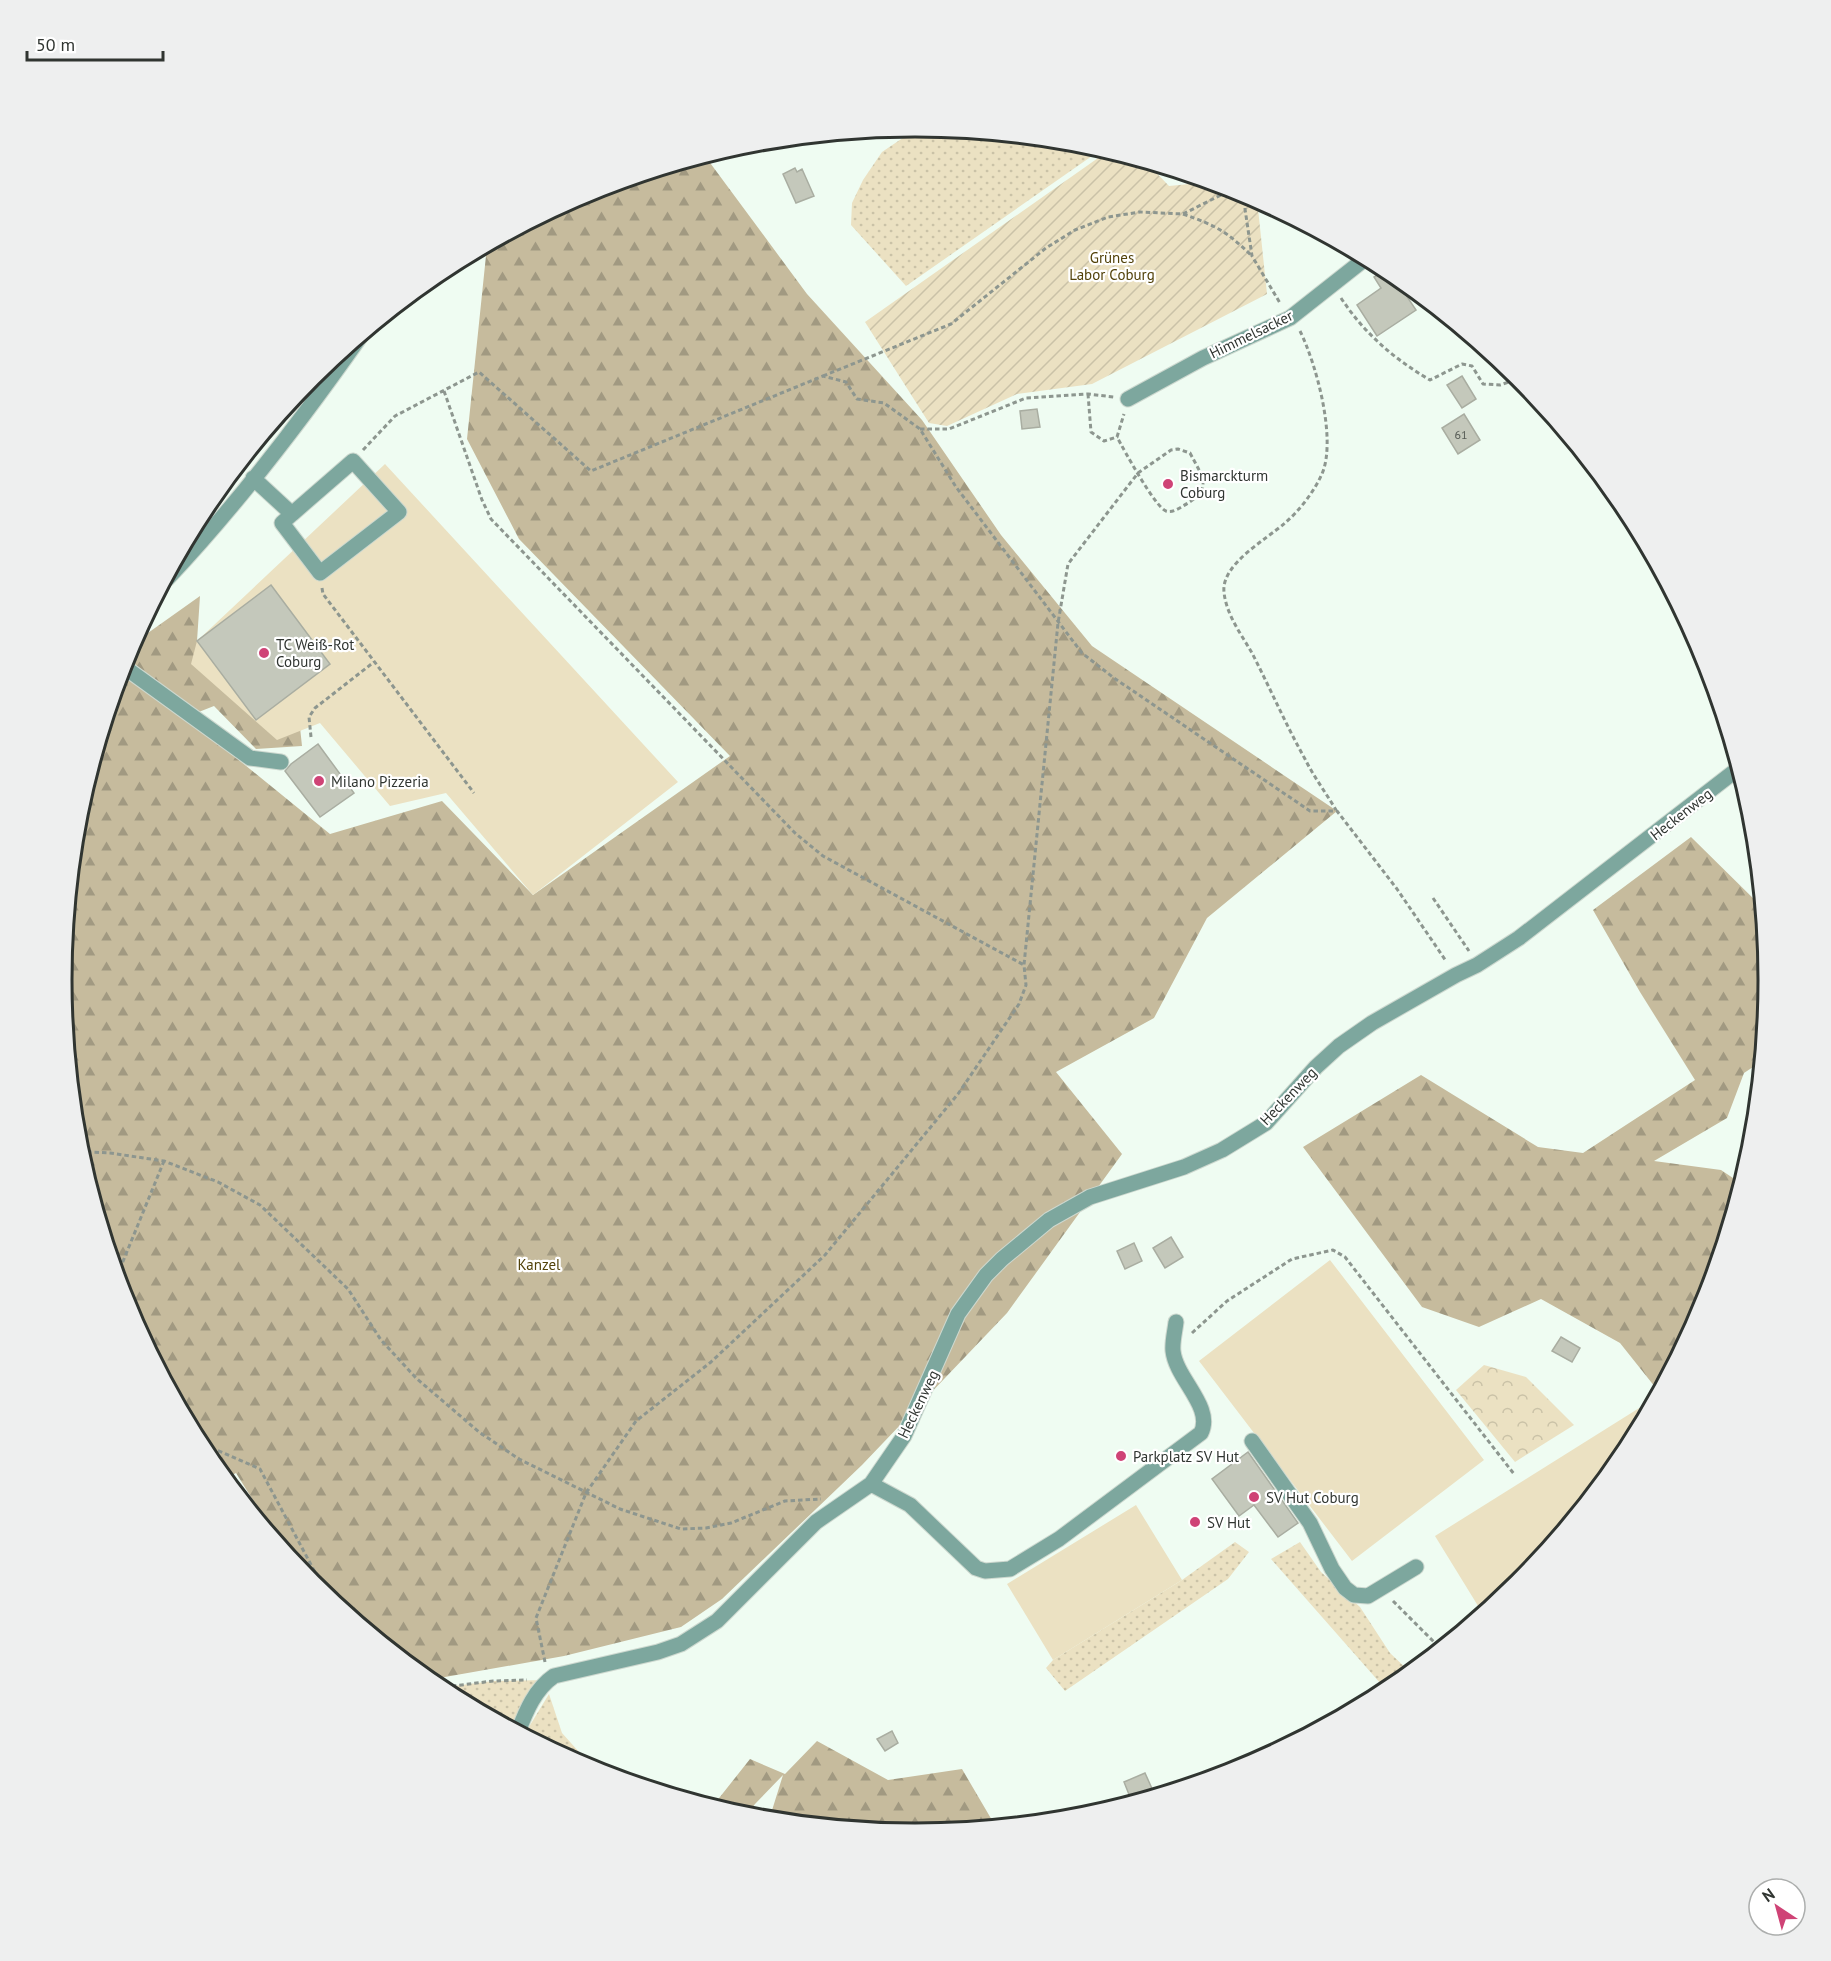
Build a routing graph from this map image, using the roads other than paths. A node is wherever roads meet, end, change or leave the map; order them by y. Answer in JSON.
{"nodes":[{"id":1,"x":1359,"y":263,"type":"edge"},
{"id":2,"x":334,"y":370,"type":"edge"},
{"id":3,"x":1128,"y":399,"type":"road end"},
{"id":4,"x":253,"y":478,"type":"junction"},
{"id":5,"x":292,"y":514,"type":"junction"},
{"id":6,"x":184,"y":560,"type":"edge"},
{"id":7,"x":131,"y":672,"type":"edge"},
{"id":8,"x":281,"y":762,"type":"dead end"},
{"id":9,"x":1733,"y":773,"type":"edge"},
{"id":10,"x":1176,"y":1322,"type":"dead end"},
{"id":11,"x":1252,"y":1441,"type":"dead end"},
{"id":12,"x":872,"y":1484,"type":"junction"},
{"id":13,"x":1416,"y":1568,"type":"dead end"},
{"id":14,"x":521,"y":1725,"type":"edge"}],
"edges":[{"from":1,"to":3,"type":"street","name":"Himmelsacker"},
{"from":2,"to":4,"type":"street"},
{"from":4,"to":5,"type":"street"},
{"from":4,"to":6,"type":"street"},
{"from":5,"to":5,"type":"street"},
{"from":7,"to":8,"type":"street"},
{"from":9,"to":12,"type":"street","name":"Heckenweg"},
{"from":10,"to":12,"type":"street"},
{"from":11,"to":13,"type":"street"},
{"from":12,"to":14,"type":"street","name":"Heckenweg"}]}
